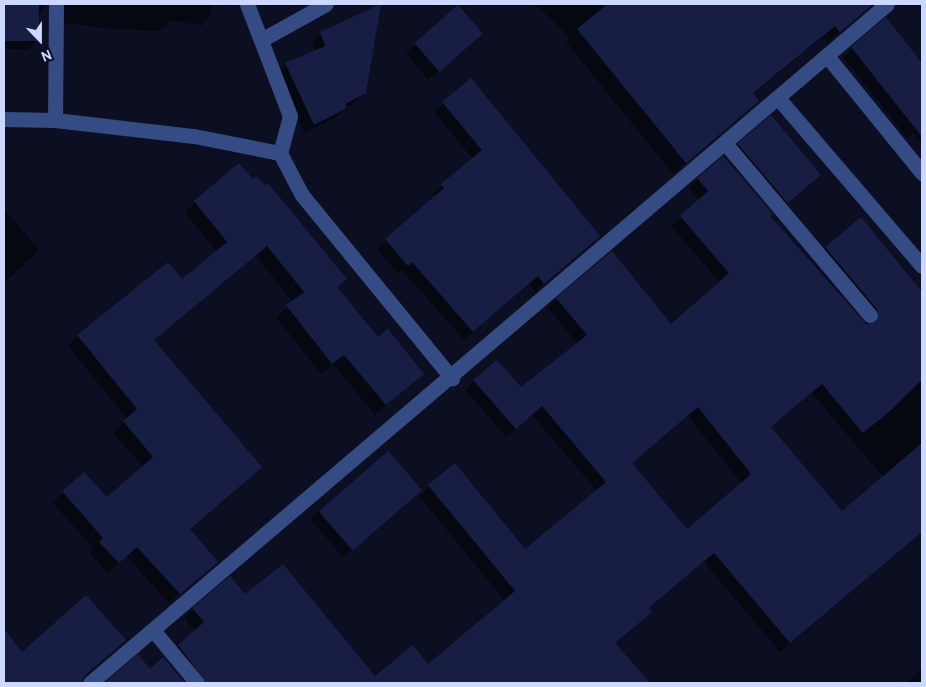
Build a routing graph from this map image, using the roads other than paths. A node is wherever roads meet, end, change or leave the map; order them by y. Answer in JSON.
{"nodes":[{"id":1,"x":56,"y":4,"type":"edge"},
{"id":2,"x":247,"y":4,"type":"edge"},
{"id":3,"x":326,"y":4,"type":"edge"},
{"id":4,"x":887,"y":4,"type":"edge"},
{"id":5,"x":261,"y":40,"type":"junction"},
{"id":6,"x":828,"y":56,"type":"junction"},
{"id":7,"x":778,"y":98,"type":"junction"},
{"id":8,"x":4,"y":119,"type":"edge"},
{"id":9,"x":55,"y":120,"type":"junction"},
{"id":10,"x":725,"y":142,"type":"junction"},
{"id":11,"x":280,"y":153,"type":"junction"},
{"id":12,"x":922,"y":173,"type":"edge"},
{"id":13,"x":922,"y":266,"type":"edge"},
{"id":14,"x":870,"y":315,"type":"dead end"},
{"id":15,"x":452,"y":378,"type":"junction"},
{"id":16,"x":153,"y":630,"type":"junction"},
{"id":17,"x":90,"y":683,"type":"edge"},
{"id":18,"x":197,"y":683,"type":"edge"}],
"edges":[{"from":1,"to":9,"type":"street"},
{"from":2,"to":5,"type":"street"},
{"from":3,"to":5,"type":"street"},
{"from":4,"to":6,"type":"street"},
{"from":5,"to":11,"type":"street"},
{"from":6,"to":7,"type":"street"},
{"from":6,"to":12,"type":"street"},
{"from":7,"to":10,"type":"street"},
{"from":7,"to":13,"type":"street"},
{"from":8,"to":9,"type":"street"},
{"from":9,"to":11,"type":"street"},
{"from":10,"to":14,"type":"street"},
{"from":10,"to":15,"type":"street"},
{"from":11,"to":15,"type":"street"},
{"from":15,"to":16,"type":"street"},
{"from":16,"to":17,"type":"street"},
{"from":16,"to":18,"type":"street"}]}
